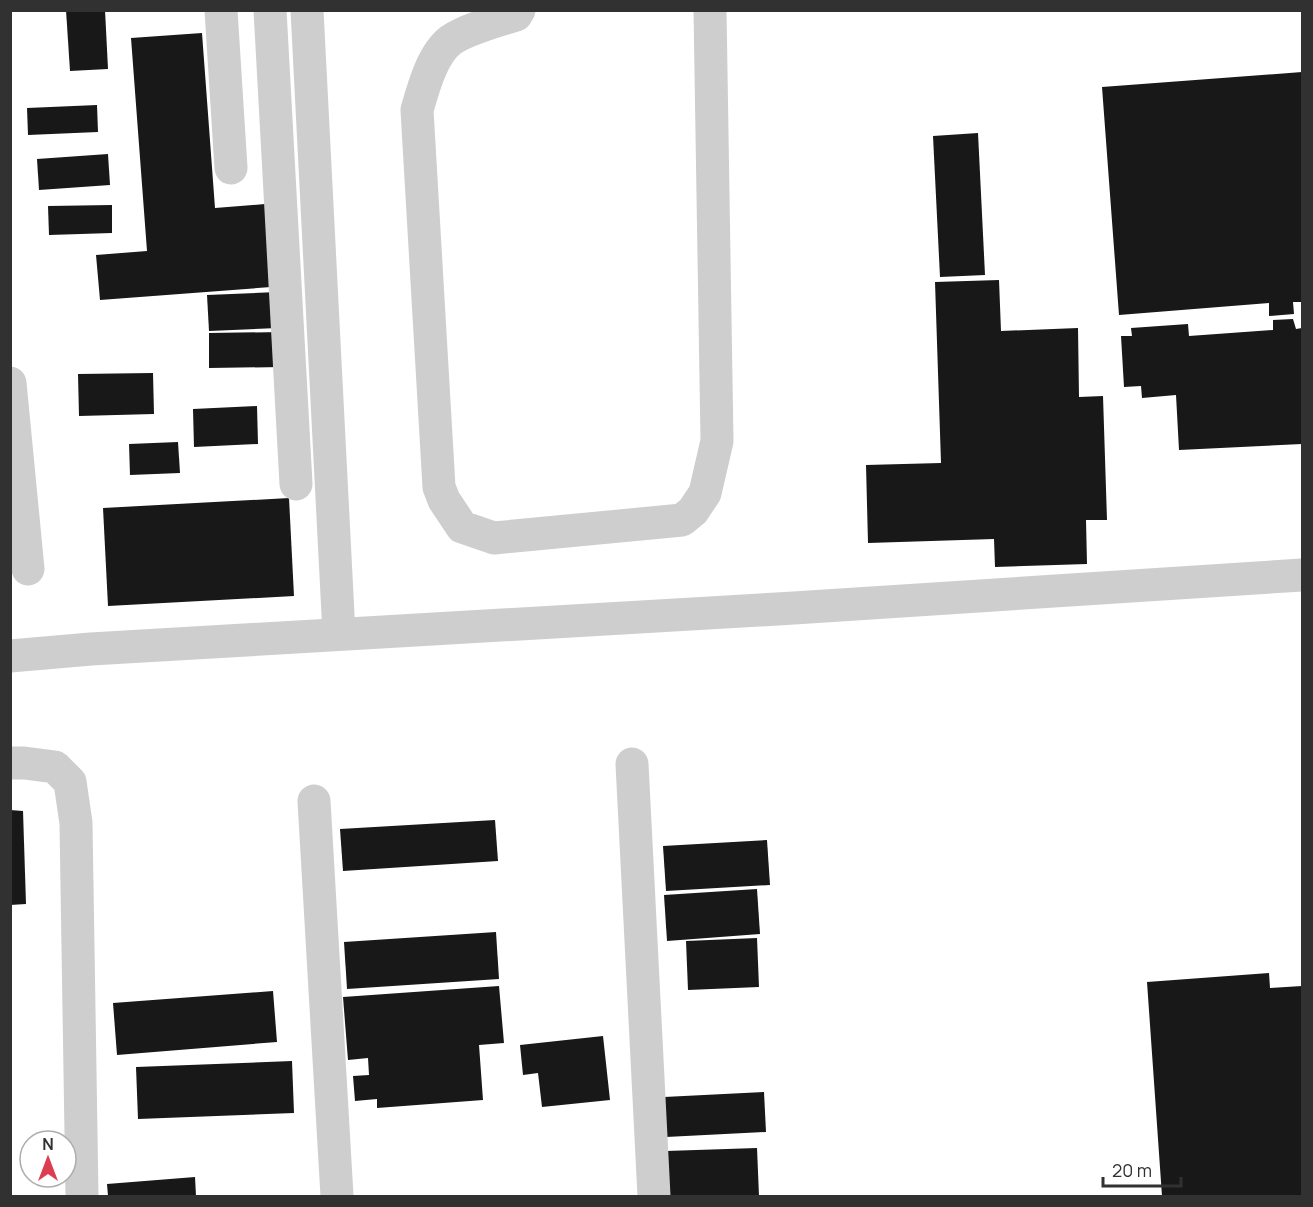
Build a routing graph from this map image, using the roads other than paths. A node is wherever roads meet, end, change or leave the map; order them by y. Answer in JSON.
{"nodes":[{"id":1,"x":221,"y":10,"type":"edge"},
{"id":2,"x":270,"y":10,"type":"edge"},
{"id":3,"x":307,"y":10,"type":"edge"},
{"id":4,"x":519,"y":10,"type":"edge"},
{"id":5,"x":710,"y":10,"type":"edge"},
{"id":6,"x":231,"y":168,"type":"dead end"},
{"id":7,"x":10,"y":383,"type":"edge"},
{"id":8,"x":296,"y":484,"type":"dead end"},
{"id":9,"x":28,"y":569,"type":"dead end"},
{"id":10,"x":1302,"y":575,"type":"edge"},
{"id":11,"x":10,"y":634,"type":"edge"},
{"id":12,"x":339,"y":634,"type":"junction"},
{"id":13,"x":91,"y":649,"type":"junction"},
{"id":14,"x":10,"y":656,"type":"edge"},
{"id":15,"x":10,"y":763,"type":"edge"},
{"id":16,"x":632,"y":764,"type":"dead end"},
{"id":17,"x":314,"y":801,"type":"dead end"},
{"id":18,"x":82,"y":1197,"type":"edge"},
{"id":19,"x":336,"y":1197,"type":"edge"},
{"id":20,"x":654,"y":1197,"type":"edge"}],
"edges":[{"from":1,"to":6,"type":"street"},
{"from":2,"to":8,"type":"street"},
{"from":3,"to":12,"type":"street"},
{"from":4,"to":5,"type":"street"},
{"from":7,"to":9,"type":"street"},
{"from":10,"to":12,"type":"street"},
{"from":11,"to":13,"type":"street"},
{"from":12,"to":13,"type":"street"},
{"from":13,"to":14,"type":"street"},
{"from":15,"to":18,"type":"street"},
{"from":16,"to":20,"type":"street"},
{"from":17,"to":19,"type":"street"}]}
